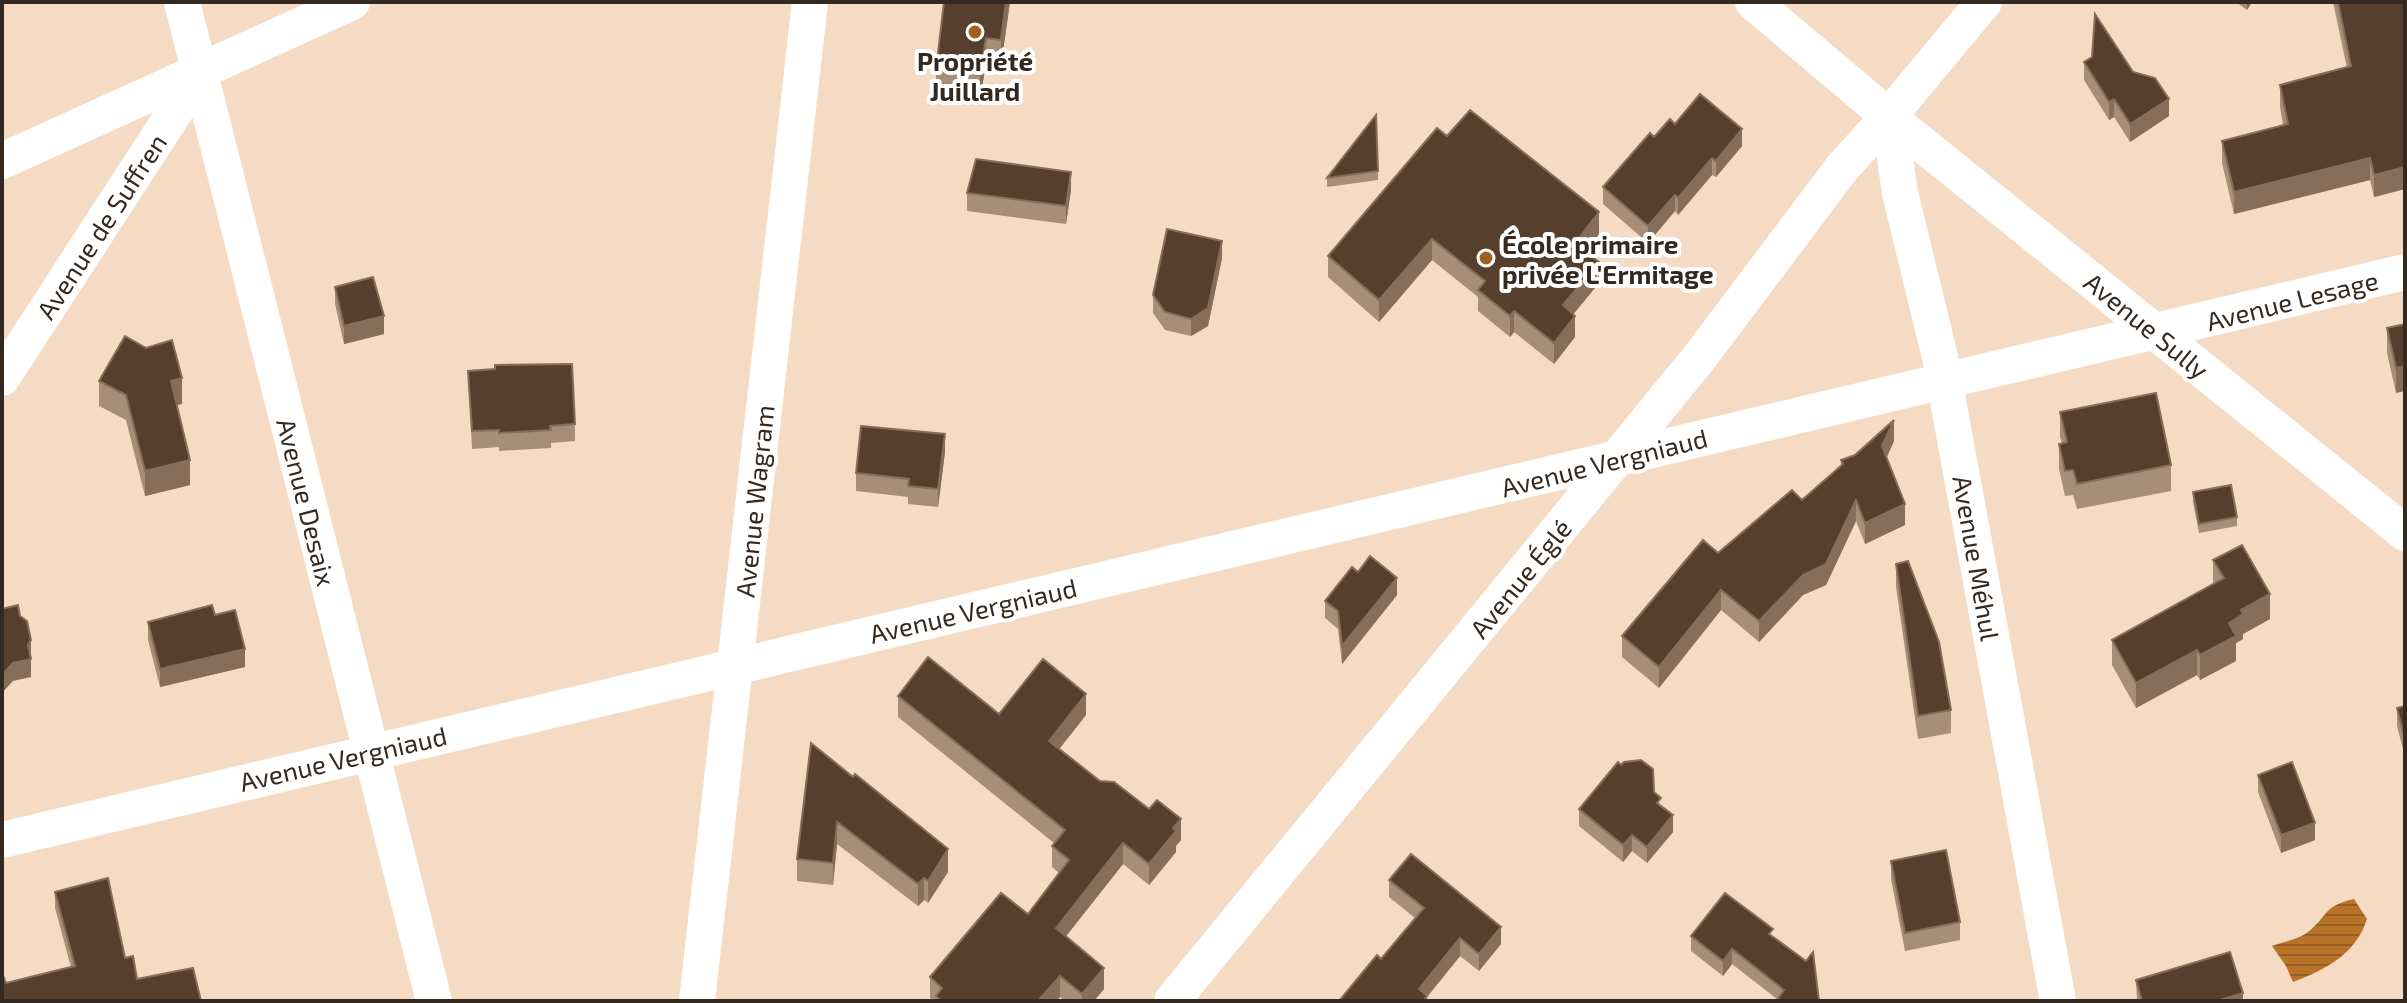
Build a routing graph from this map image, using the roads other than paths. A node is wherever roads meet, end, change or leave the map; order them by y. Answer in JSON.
{"nodes":[{"id":1,"x":182,"y":2,"type":"edge"},
{"id":2,"x":352,"y":2,"type":"edge"},
{"id":3,"x":810,"y":2,"type":"edge"},
{"id":4,"x":1753,"y":2,"type":"edge"},
{"id":5,"x":1984,"y":2,"type":"edge"},
{"id":6,"x":200,"y":73,"type":"junction"},
{"id":7,"x":1889,"y":116,"type":"junction"},
{"id":8,"x":2,"y":161,"type":"edge"},
{"id":9,"x":2405,"y":272,"type":"edge"},
{"id":10,"x":2156,"y":332,"type":"junction"},
{"id":11,"x":2,"y":378,"type":"edge"},
{"id":12,"x":1945,"y":380,"type":"junction"},
{"id":13,"x":1619,"y":457,"type":"junction"},
{"id":14,"x":2405,"y":533,"type":"edge"},
{"id":15,"x":735,"y":666,"type":"junction"},
{"id":16,"x":370,"y":751,"type":"junction"},
{"id":17,"x":2,"y":840,"type":"edge"},
{"id":18,"x":434,"y":1001,"type":"edge"},
{"id":19,"x":697,"y":1001,"type":"edge"},
{"id":20,"x":1172,"y":1001,"type":"edge"},
{"id":21,"x":2058,"y":1001,"type":"edge"}],
"edges":[{"from":1,"to":6,"type":"street","name":"Avenue Desaix"},
{"from":2,"to":6,"type":"street"},
{"from":3,"to":15,"type":"street","name":"Avenue Wagram"},
{"from":4,"to":7,"type":"street","name":"Avenue Sully"},
{"from":5,"to":7,"type":"street","name":"Avenue Églé"},
{"from":6,"to":8,"type":"street"},
{"from":6,"to":11,"type":"street","name":"Avenue de Suffren"},
{"from":6,"to":16,"type":"street","name":"Avenue Desaix"},
{"from":7,"to":10,"type":"street","name":"Avenue Sully"},
{"from":7,"to":12,"type":"street","name":"Avenue Méhul"},
{"from":7,"to":13,"type":"street","name":"Avenue Églé"},
{"from":9,"to":10,"type":"street","name":"Avenue Lesage"},
{"from":10,"to":12,"type":"street","name":"Avenue Lesage"},
{"from":10,"to":14,"type":"street","name":"Avenue Sully"},
{"from":12,"to":13,"type":"street","name":"Avenue Vergniaud"},
{"from":12,"to":21,"type":"street","name":"Avenue Méhul"},
{"from":13,"to":15,"type":"street","name":"Avenue Vergniaud"},
{"from":13,"to":20,"type":"street","name":"Avenue Églé"},
{"from":15,"to":16,"type":"street","name":"Avenue Vergniaud"},
{"from":15,"to":19,"type":"street","name":"Avenue Wagram"},
{"from":16,"to":17,"type":"street","name":"Avenue Vergniaud"},
{"from":16,"to":18,"type":"street","name":"Avenue Desaix"}]}
